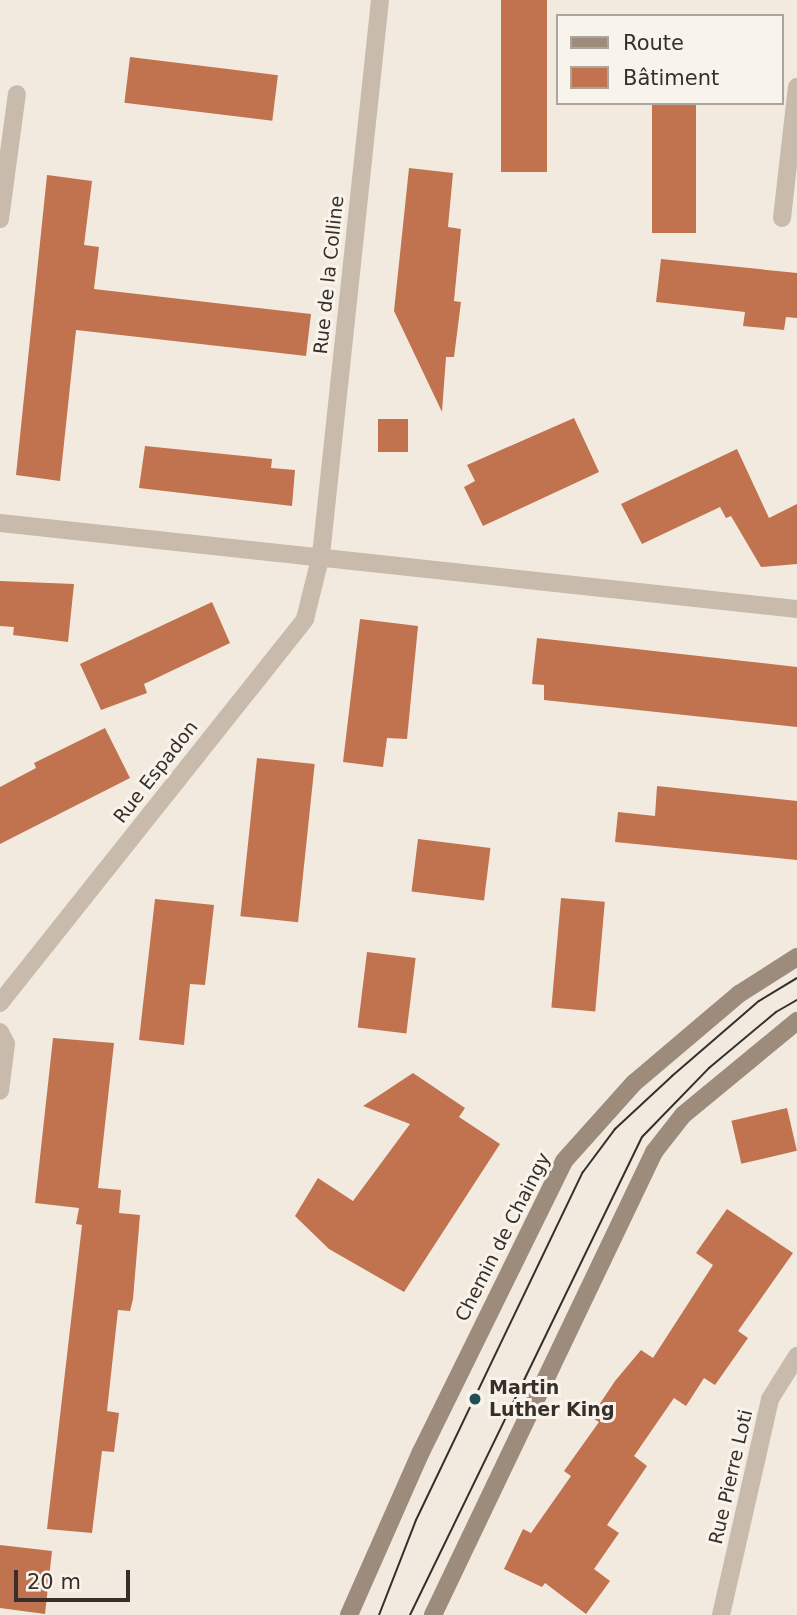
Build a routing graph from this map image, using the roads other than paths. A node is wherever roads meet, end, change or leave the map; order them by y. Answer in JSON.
{"nodes":[{"id":1,"x":380,"y":0,"type":"edge"},
{"id":2,"x":797,"y":87,"type":"edge"},
{"id":3,"x":17,"y":94,"type":"dead end"},
{"id":4,"x":782,"y":218,"type":"dead end"},
{"id":5,"x":0,"y":219,"type":"edge"},
{"id":6,"x":0,"y":523,"type":"edge"},
{"id":7,"x":321,"y":555,"type":"junction"},
{"id":8,"x":797,"y":609,"type":"edge"},
{"id":9,"x":797,"y":957,"type":"edge"},
{"id":10,"x":0,"y":1003,"type":"edge"},
{"id":11,"x":797,"y":1021,"type":"edge"},
{"id":12,"x":0,"y":1032,"type":"edge"},
{"id":13,"x":0,"y":1091,"type":"edge"},
{"id":14,"x":797,"y":1356,"type":"edge"},
{"id":15,"x":349,"y":1615,"type":"edge"},
{"id":16,"x":433,"y":1615,"type":"edge"},
{"id":17,"x":721,"y":1615,"type":"edge"}],
"edges":[{"from":1,"to":7,"type":"street","name":"Rue de la Colline"},
{"from":2,"to":4,"type":"street"},
{"from":3,"to":5,"type":"street"},
{"from":6,"to":7,"type":"street"},
{"from":7,"to":8,"type":"street"},
{"from":7,"to":10,"type":"street","name":"Rue Espadon"},
{"from":9,"to":15,"type":"street","name":"Chemin de Chaingy"},
{"from":11,"to":16,"type":"street"},
{"from":12,"to":13,"type":"street"},
{"from":14,"to":17,"type":"street","name":"Rue Pierre Loti"}]}
